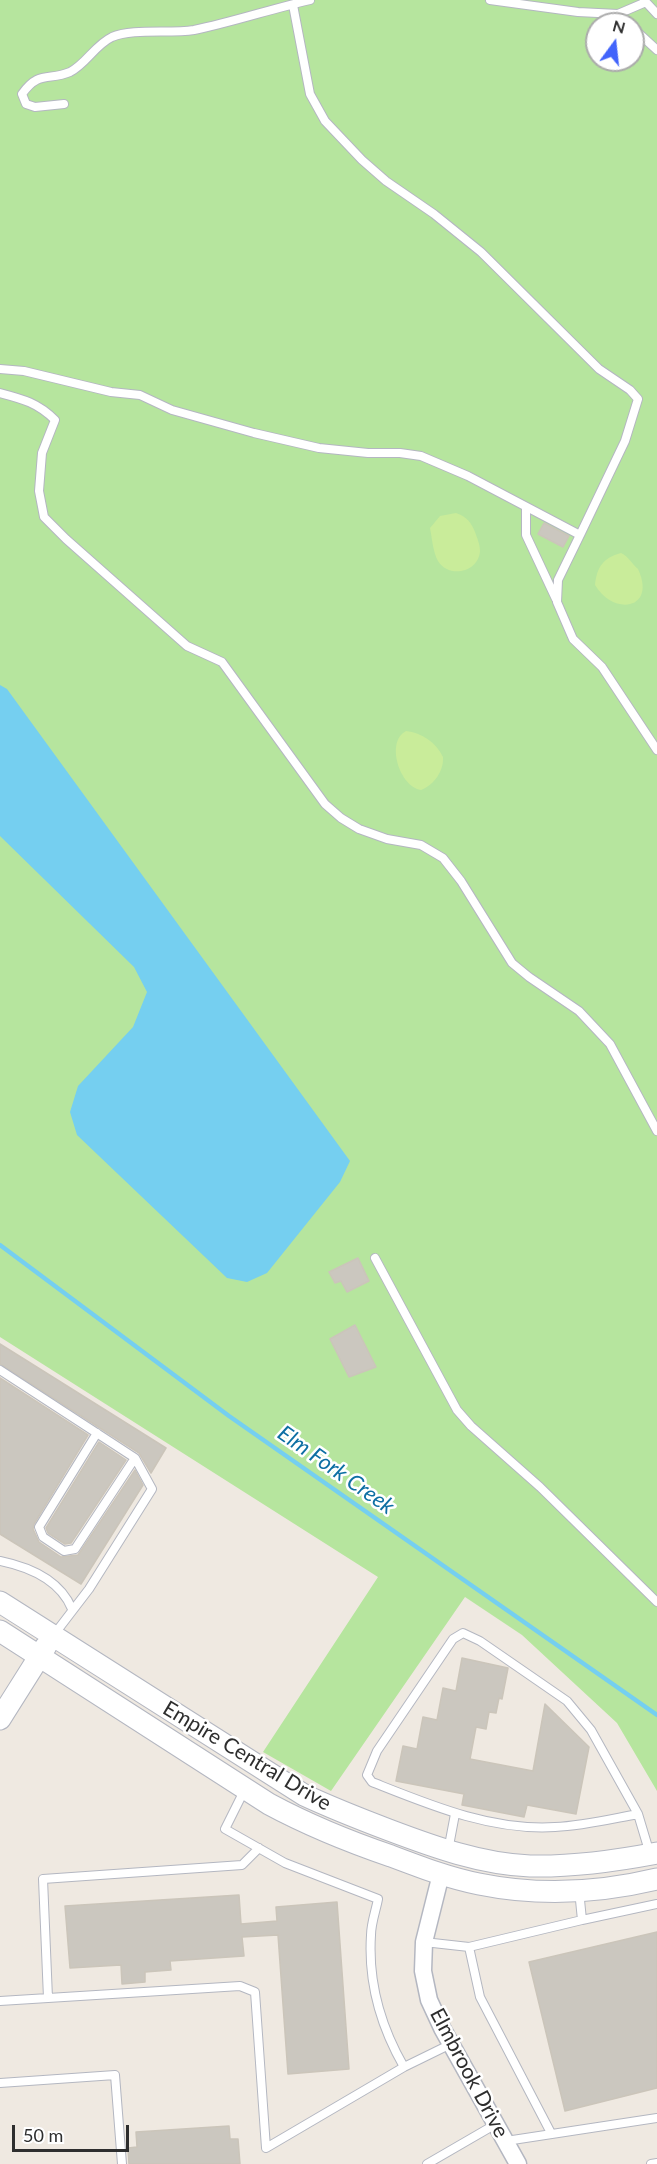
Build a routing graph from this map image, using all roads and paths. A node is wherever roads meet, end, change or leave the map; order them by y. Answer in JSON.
{"nodes":[{"id":1,"x":310,"y":0,"type":"edge"},
{"id":2,"x":490,"y":0,"type":"edge"},
{"id":3,"x":645,"y":1,"type":"edge"},
{"id":4,"x":293,"y":4,"type":"junction"},
{"id":5,"x":585,"y":12,"type":"edge"},
{"id":6,"x":622,"y":12,"type":"edge"},
{"id":7,"x":657,"y":14,"type":"edge"},
{"id":8,"x":645,"y":39,"type":"edge"},
{"id":9,"x":657,"y":50,"type":"edge"},
{"id":10,"x":64,"y":104,"type":"dead end"},
{"id":11,"x":0,"y":369,"type":"edge"},
{"id":12,"x":0,"y":393,"type":"edge"},
{"id":13,"x":526,"y":507,"type":"junction"},
{"id":14,"x":580,"y":535,"type":"junction"},
{"id":15,"x":557,"y":602,"type":"junction"},
{"id":16,"x":657,"y":750,"type":"edge"},
{"id":17,"x":657,"y":1131,"type":"edge"},
{"id":18,"x":375,"y":1258,"type":"dead end"},
{"id":19,"x":0,"y":1370,"type":"edge"},
{"id":20,"x":97,"y":1433,"type":"junction"},
{"id":21,"x":135,"y":1458,"type":"junction"},
{"id":22,"x":0,"y":1561,"type":"edge"},
{"id":23,"x":0,"y":1602,"type":"edge"},
{"id":24,"x":657,"y":1602,"type":"edge"},
{"id":25,"x":72,"y":1609,"type":"junction"},
{"id":26,"x":0,"y":1631,"type":"edge"},
{"id":27,"x":53,"y":1636,"type":"junction"},
{"id":28,"x":39,"y":1656,"type":"junction"},
{"id":29,"x":0,"y":1719,"type":"edge"},
{"id":30,"x":245,"y":1788,"type":"junction"},
{"id":31,"x":455,"y":1814,"type":"junction"},
{"id":32,"x":638,"y":1814,"type":"junction"},
{"id":33,"x":259,"y":1848,"type":"junction"},
{"id":34,"x":448,"y":1851,"type":"junction"},
{"id":35,"x":653,"y":1854,"type":"edge"},
{"id":36,"x":441,"y":1874,"type":"junction"},
{"id":37,"x":657,"y":1879,"type":"edge"},
{"id":38,"x":579,"y":1890,"type":"junction"},
{"id":39,"x":657,"y":1904,"type":"edge"},
{"id":40,"x":582,"y":1920,"type":"junction"},
{"id":41,"x":424,"y":1942,"type":"junction"},
{"id":42,"x":469,"y":1947,"type":"junction"},
{"id":43,"x":48,"y":1998,"type":"junction"},
{"id":44,"x":0,"y":2001,"type":"edge"},
{"id":45,"x":451,"y":2044,"type":"junction"},
{"id":46,"x":404,"y":2067,"type":"junction"},
{"id":47,"x":0,"y":2083,"type":"edge"},
{"id":48,"x":657,"y":2118,"type":"edge"},
{"id":49,"x":496,"y":2124,"type":"junction"},
{"id":50,"x":551,"y":2133,"type":"junction"},
{"id":51,"x":506,"y":2141,"type":"junction"},
{"id":52,"x":657,"y":2163,"type":"edge"},
{"id":53,"x":122,"y":2164,"type":"edge"},
{"id":54,"x":426,"y":2164,"type":"edge"},
{"id":55,"x":518,"y":2164,"type":"edge"},
{"id":56,"x":651,"y":2164,"type":"edge"}],
"edges":[{"from":1,"to":4,"type":"lane"},
{"from":2,"to":5,"type":"lane"},
{"from":3,"to":6,"type":"lane"},
{"from":3,"to":7,"type":"lane"},
{"from":4,"to":10,"type":"lane"},
{"from":4,"to":14,"type":"lane"},
{"from":8,"to":9,"type":"lane"},
{"from":11,"to":13,"type":"lane"},
{"from":12,"to":17,"type":"lane"},
{"from":13,"to":14,"type":"lane"},
{"from":13,"to":15,"type":"lane"},
{"from":14,"to":15,"type":"lane"},
{"from":15,"to":16,"type":"lane"},
{"from":18,"to":24,"type":"lane"},
{"from":19,"to":20,"type":"lane"},
{"from":20,"to":21,"type":"lane"},
{"from":20,"to":21,"type":"lane"},
{"from":21,"to":25,"type":"lane"},
{"from":22,"to":25,"type":"lane"},
{"from":23,"to":27,"type":"street","name":"Empire Central Drive"},
{"from":25,"to":27,"type":"lane"},
{"from":26,"to":28,"type":"street","name":"Empire Central Drive"},
{"from":27,"to":28,"type":"street"},
{"from":27,"to":34,"type":"street","name":"Empire Central Drive"},
{"from":28,"to":29,"type":"street"},
{"from":28,"to":30,"type":"street","name":"Empire Central Drive"},
{"from":30,"to":33,"type":"lane"},
{"from":30,"to":36,"type":"street","name":"Empire Central Drive"},
{"from":31,"to":32,"type":"lane"},
{"from":31,"to":32,"type":"lane"},
{"from":31,"to":34,"type":"lane"},
{"from":32,"to":35,"type":"lane"},
{"from":33,"to":43,"type":"lane"},
{"from":33,"to":46,"type":"lane"},
{"from":34,"to":35,"type":"street","name":"Empire Central Drive"},
{"from":34,"to":36,"type":"street"},
{"from":36,"to":38,"type":"street","name":"Empire Central Drive"},
{"from":36,"to":41,"type":"street","name":"Elmbrook Drive"},
{"from":37,"to":38,"type":"street","name":"Empire Central Drive"},
{"from":38,"to":40,"type":"lane"},
{"from":39,"to":40,"type":"lane"},
{"from":40,"to":42,"type":"lane"},
{"from":41,"to":42,"type":"lane"},
{"from":41,"to":45,"type":"street","name":"Elmbrook Drive"},
{"from":42,"to":50,"type":"lane"},
{"from":43,"to":44,"type":"lane"},
{"from":43,"to":46,"type":"lane"},
{"from":45,"to":46,"type":"lane"},
{"from":45,"to":49,"type":"street","name":"Elmbrook Drive"},
{"from":47,"to":53,"type":"lane"},
{"from":48,"to":50,"type":"lane"},
{"from":49,"to":51,"type":"street","name":"Elmbrook Drive"},
{"from":49,"to":54,"type":"lane"},
{"from":50,"to":51,"type":"lane"},
{"from":51,"to":55,"type":"street","name":"Elmbrook Drive"},
{"from":52,"to":56,"type":"lane"}]}
